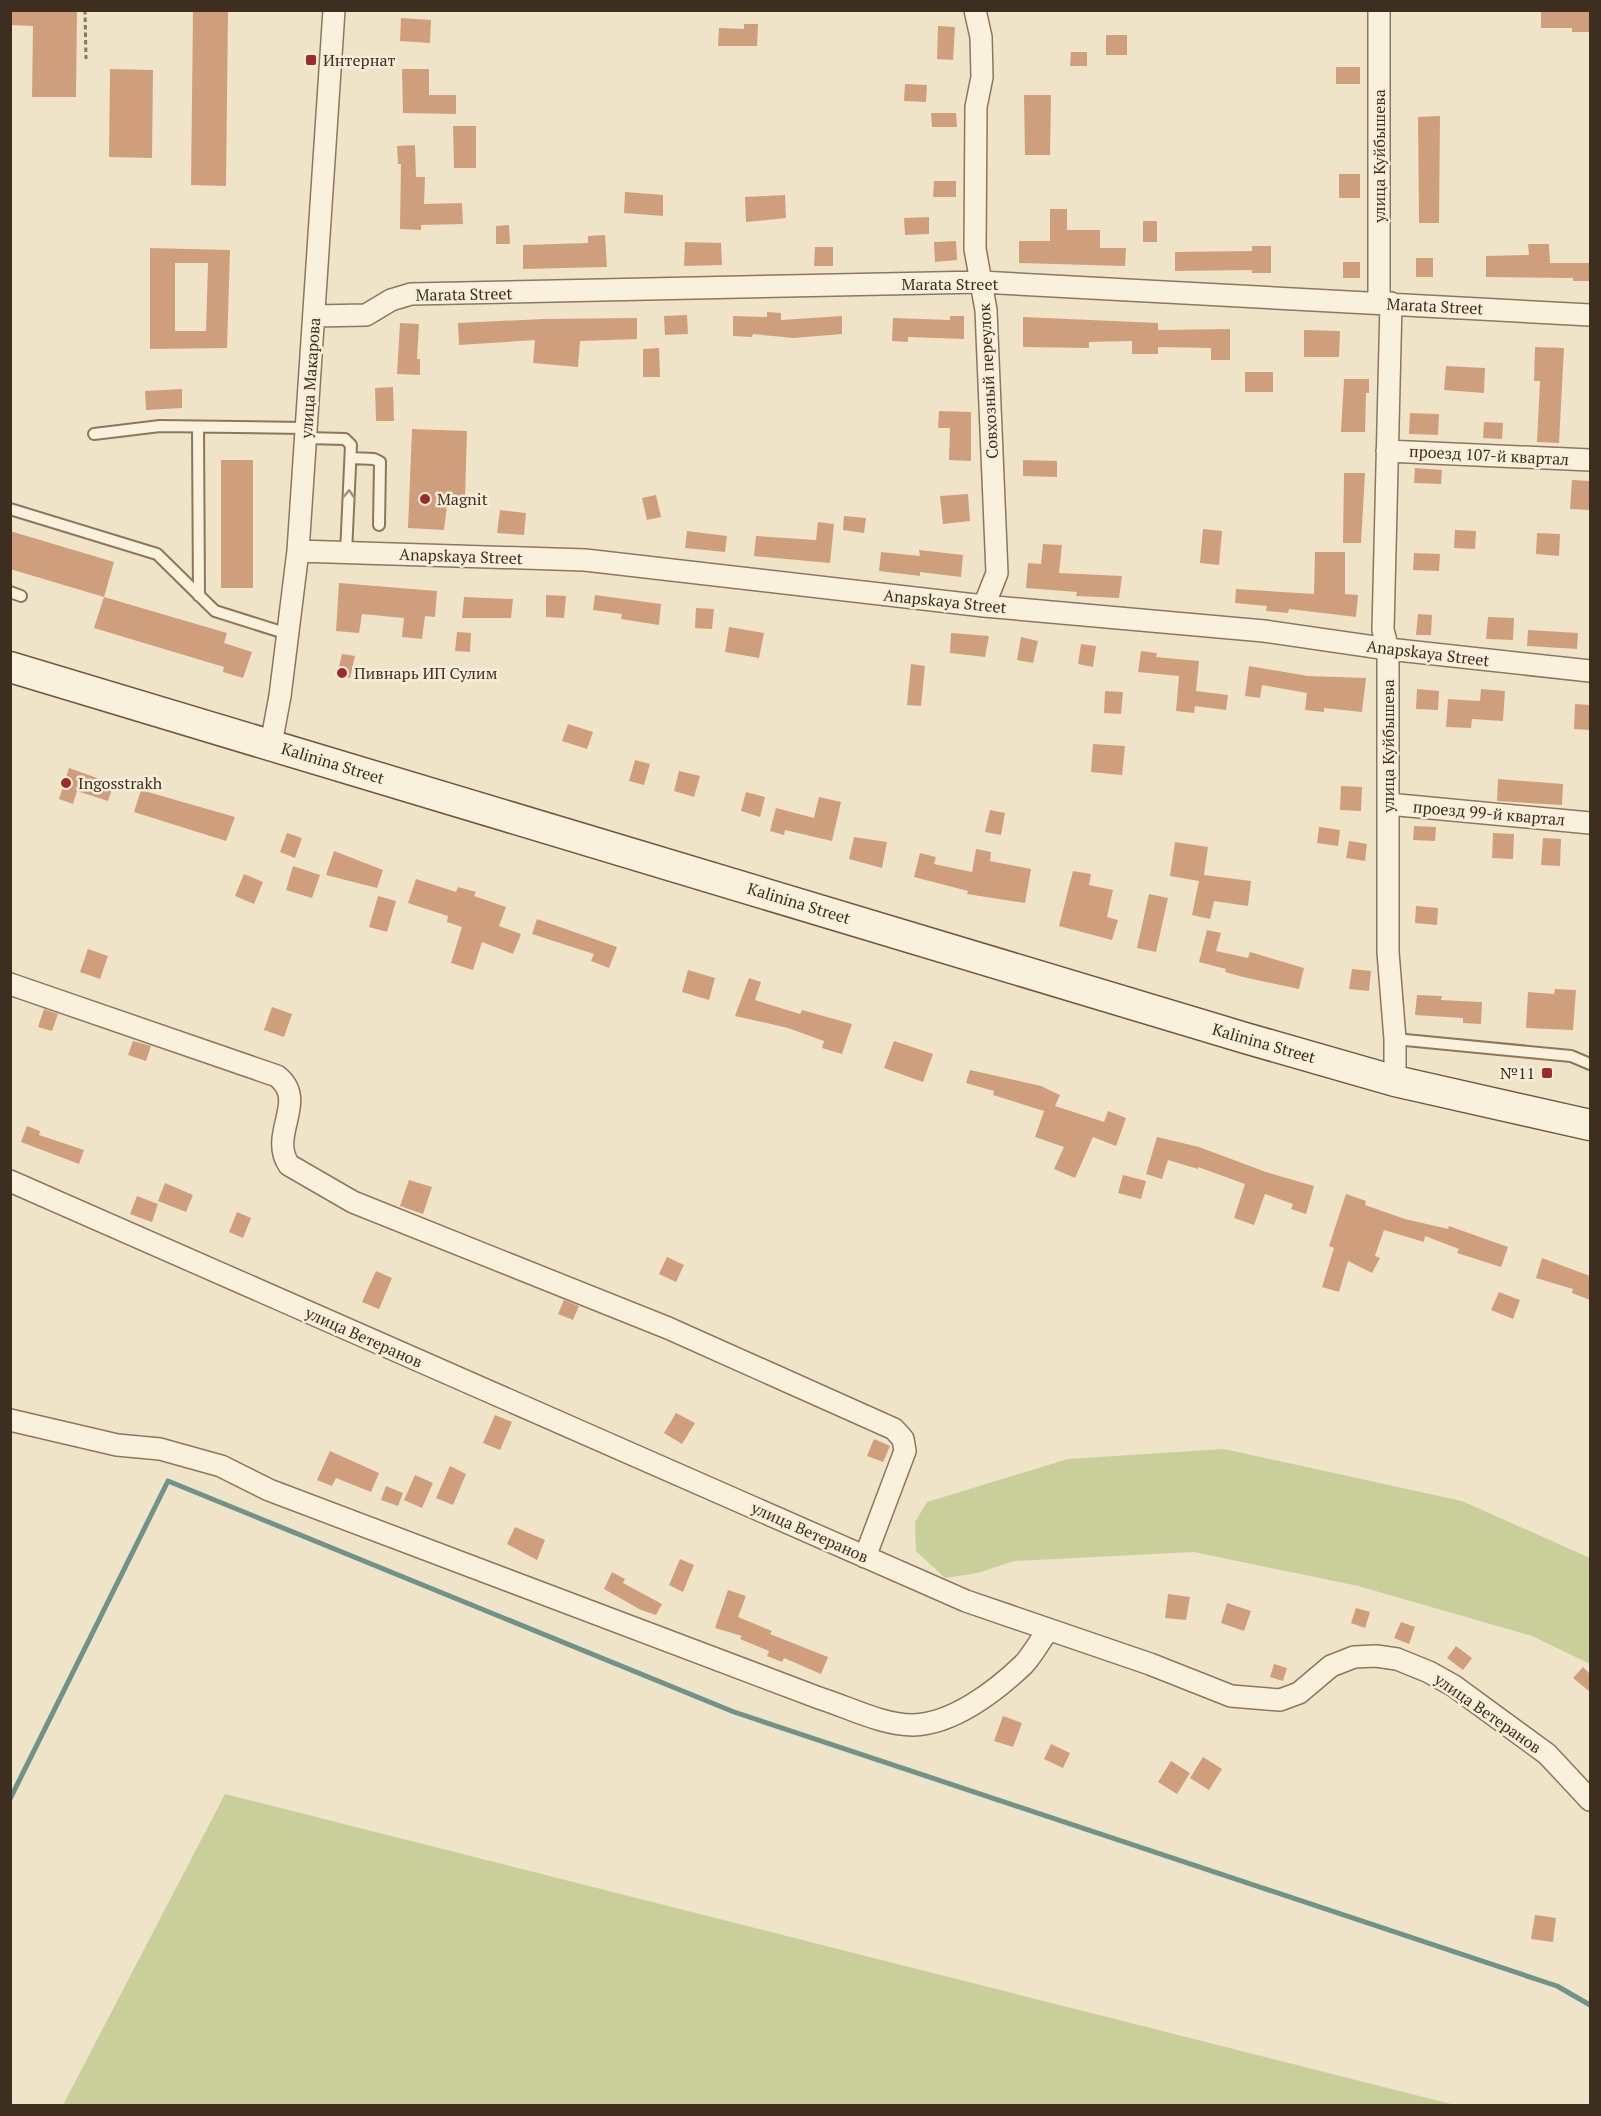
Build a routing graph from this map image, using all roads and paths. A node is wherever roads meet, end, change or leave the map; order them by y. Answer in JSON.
{"nodes":[{"id":1,"x":85,"y":10,"type":"edge"},
{"id":2,"x":334,"y":10,"type":"edge"},
{"id":3,"x":975,"y":10,"type":"edge"},
{"id":4,"x":1379,"y":10,"type":"edge"},
{"id":5,"x":86,"y":59,"type":"dead end"},
{"id":6,"x":981,"y":282,"type":"junction"},
{"id":7,"x":1385,"y":303,"type":"junction"},
{"id":8,"x":1590,"y":315,"type":"edge"},
{"id":9,"x":314,"y":316,"type":"junction"},
{"id":10,"x":198,"y":426,"type":"junction"},
{"id":11,"x":306,"y":433,"type":"junction"},
{"id":12,"x":94,"y":434,"type":"dead end"},
{"id":13,"x":1387,"y":451,"type":"junction"},
{"id":14,"x":351,"y":458,"type":"junction"},
{"id":15,"x":1590,"y":460,"type":"edge"},
{"id":16,"x":10,"y":509,"type":"edge"},
{"id":17,"x":379,"y":525,"type":"dead end"},
{"id":18,"x":298,"y":551,"type":"junction"},
{"id":19,"x":346,"y":552,"type":"junction"},
{"id":20,"x":200,"y":596,"type":"junction"},
{"id":21,"x":984,"y":606,"type":"junction"},
{"id":22,"x":288,"y":634,"type":"junction"},
{"id":23,"x":1388,"y":649,"type":"junction"},
{"id":24,"x":10,"y":667,"type":"edge"},
{"id":25,"x":1590,"y":670,"type":"edge"},
{"id":26,"x":271,"y":744,"type":"junction"},
{"id":27,"x":1388,"y":804,"type":"junction"},
{"id":28,"x":1590,"y":823,"type":"edge"},
{"id":29,"x":10,"y":984,"type":"edge"},
{"id":30,"x":1395,"y":1039,"type":"junction"},
{"id":31,"x":1590,"y":1064,"type":"edge"},
{"id":32,"x":1395,"y":1081,"type":"junction"},
{"id":33,"x":1590,"y":1125,"type":"edge"},
{"id":34,"x":10,"y":1181,"type":"edge"},
{"id":35,"x":10,"y":1420,"type":"edge"},
{"id":36,"x":865,"y":1557,"type":"junction"},
{"id":37,"x":1048,"y":1630,"type":"junction"},
{"id":38,"x":1590,"y":1800,"type":"edge"}],
"edges":[{"from":1,"to":5,"type":"path"},
{"from":2,"to":9,"type":"street","name":"улица Макарова"},
{"from":3,"to":6,"type":"street","name":"Совхозный переулок"},
{"from":4,"to":7,"type":"street","name":"улица Куйбышева"},
{"from":6,"to":7,"type":"street","name":"Marata Street"},
{"from":6,"to":9,"type":"street","name":"Marata Street"},
{"from":6,"to":21,"type":"street","name":"Совхозный переулок"},
{"from":7,"to":8,"type":"street","name":"Marata Street"},
{"from":7,"to":13,"type":"street","name":"улица Куйбышева"},
{"from":9,"to":11,"type":"street","name":"улица Макарова"},
{"from":10,"to":11,"type":"lane"},
{"from":10,"to":12,"type":"lane"},
{"from":10,"to":20,"type":"lane"},
{"from":11,"to":14,"type":"lane"},
{"from":11,"to":18,"type":"street","name":"улица Макарова"},
{"from":13,"to":15,"type":"street","name":"проезд 107-й квартал"},
{"from":13,"to":23,"type":"street","name":"улица Куйбышева"},
{"from":14,"to":17,"type":"lane"},
{"from":19,"to":14,"type":"lane","one_way":true},
{"from":16,"to":20,"type":"lane"},
{"from":18,"to":19,"type":"street","name":"Anapskaya Street"},
{"from":18,"to":22,"type":"street","name":"улица Макарова"},
{"from":19,"to":21,"type":"street","name":"Anapskaya Street"},
{"from":20,"to":22,"type":"lane"},
{"from":21,"to":23,"type":"street","name":"Anapskaya Street"},
{"from":22,"to":26,"type":"street","name":"улица Макарова"},
{"from":23,"to":25,"type":"street","name":"Anapskaya Street"},
{"from":23,"to":27,"type":"street","name":"улица Куйбышева"},
{"from":24,"to":26,"type":"main road","name":"Kalinina Street"},
{"from":26,"to":32,"type":"main road","name":"Kalinina Street"},
{"from":27,"to":28,"type":"street","name":"проезд 99-й квартал"},
{"from":27,"to":30,"type":"street","name":"улица Куйбышева"},
{"from":29,"to":36,"type":"street"},
{"from":30,"to":31,"type":"lane"},
{"from":30,"to":32,"type":"street","name":"улица Куйбышева"},
{"from":32,"to":33,"type":"main road","name":"Kalinina Street"},
{"from":34,"to":36,"type":"street","name":"улица Ветеранов"},
{"from":35,"to":37,"type":"street"},
{"from":36,"to":37,"type":"street","name":"улица Ветеранов"},
{"from":37,"to":38,"type":"street","name":"улица Ветеранов"}]}
